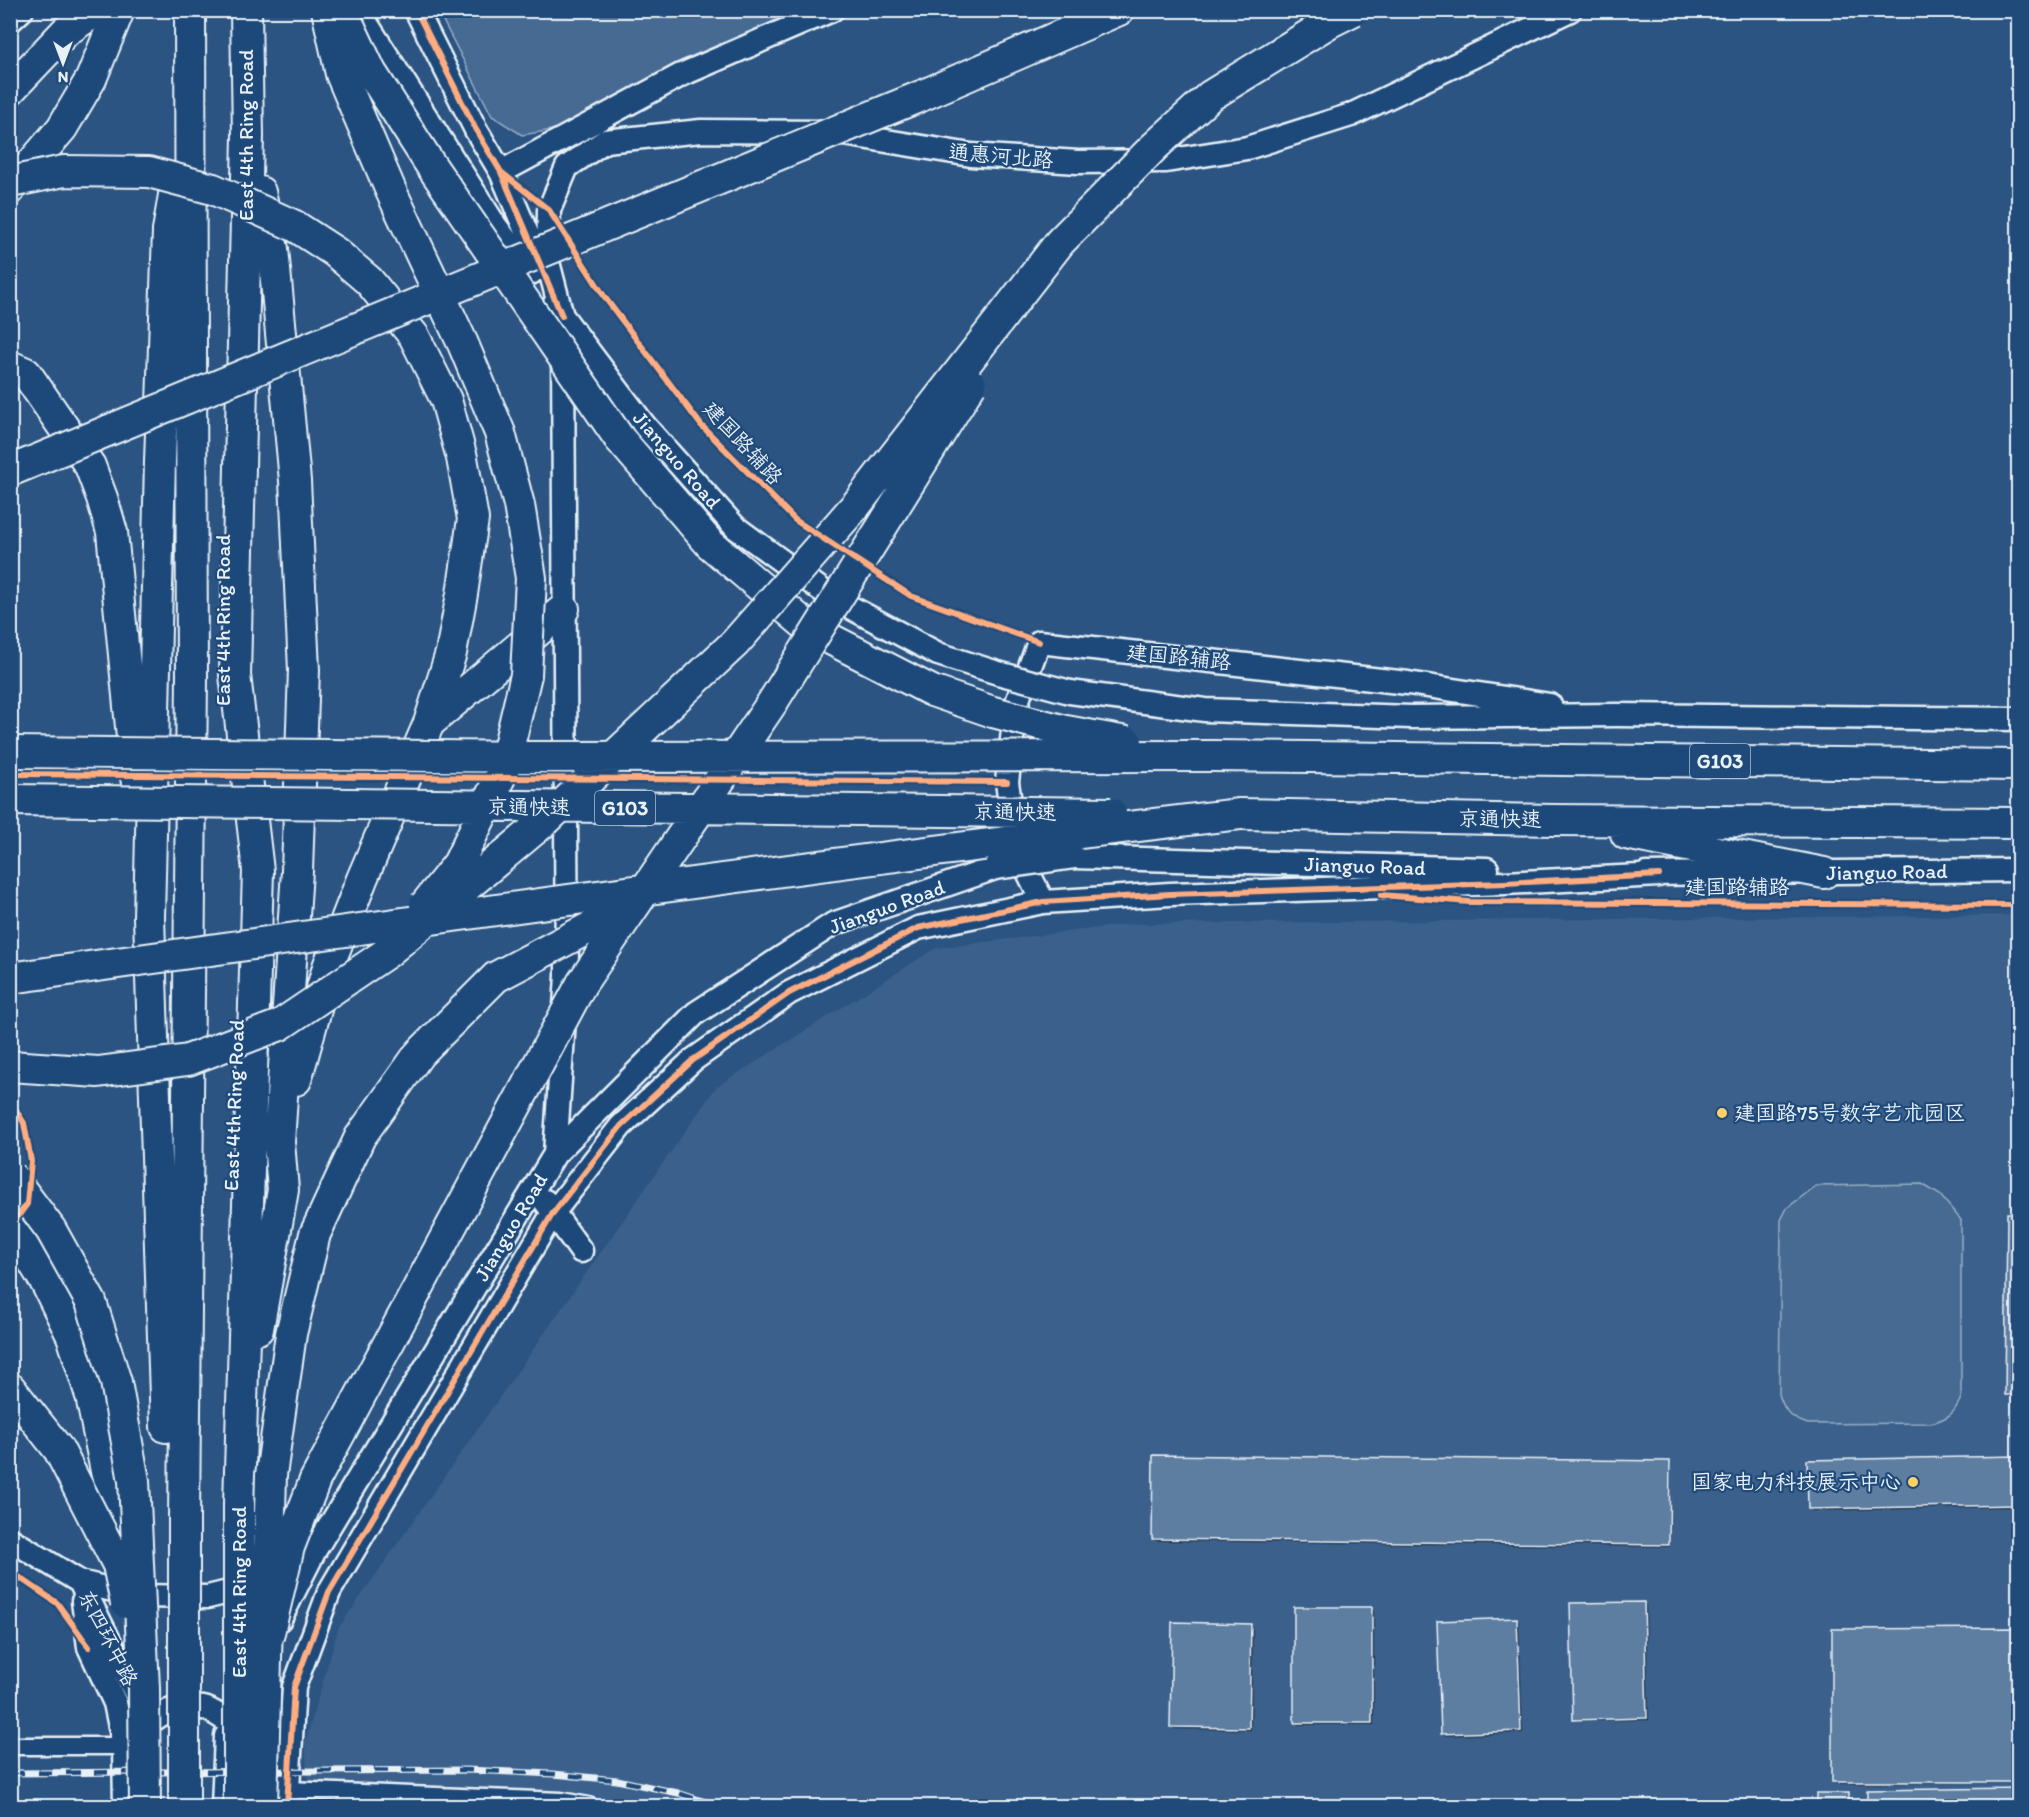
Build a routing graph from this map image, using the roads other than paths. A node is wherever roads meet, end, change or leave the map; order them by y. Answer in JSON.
{"nodes":[{"id":1,"x":22,"y":10,"type":"edge"},
{"id":2,"x":190,"y":10,"type":"edge"},
{"id":3,"x":246,"y":10,"type":"edge"},
{"id":4,"x":327,"y":10,"type":"edge"},
{"id":5,"x":342,"y":10,"type":"edge"},
{"id":6,"x":358,"y":10,"type":"edge"},
{"id":7,"x":416,"y":10,"type":"edge"},
{"id":8,"x":832,"y":10,"type":"edge"},
{"id":9,"x":1119,"y":10,"type":"edge"},
{"id":10,"x":1354,"y":10,"type":"edge"},
{"id":11,"x":1570,"y":10,"type":"edge"},
{"id":12,"x":104,"y":13,"type":"edge"},
{"id":13,"x":10,"y":21,"type":"edge"},
{"id":14,"x":10,"y":90,"type":"edge"},
{"id":15,"x":190,"y":92,"type":"junction"},
{"id":16,"x":248,"y":136,"type":"junction"},
{"id":17,"x":501,"y":172,"type":"junction"},
{"id":18,"x":10,"y":182,"type":"edge"},
{"id":19,"x":10,"y":189,"type":"edge"},
{"id":20,"x":1060,"y":242,"type":"junction"},
{"id":21,"x":562,"y":315,"type":"junction"},
{"id":22,"x":10,"y":366,"type":"edge"},
{"id":23,"x":10,"y":471,"type":"edge"},
{"id":24,"x":564,"y":609,"type":"junction"},
{"id":25,"x":1617,"y":715,"type":"junction"},
{"id":26,"x":2019,"y":719,"type":"edge"},
{"id":27,"x":429,"y":723,"type":"junction"},
{"id":28,"x":10,"y":752,"type":"edge"},
{"id":29,"x":1213,"y":756,"type":"junction"},
{"id":30,"x":2019,"y":756,"type":"edge"},
{"id":31,"x":1941,"y":763,"type":"junction"},
{"id":32,"x":2019,"y":765,"type":"edge"},
{"id":33,"x":10,"y":800,"type":"edge"},
{"id":34,"x":1240,"y":814,"type":"junction"},
{"id":35,"x":1552,"y":820,"type":"junction"},
{"id":36,"x":1918,"y":823,"type":"junction"},
{"id":37,"x":2019,"y":823,"type":"edge"},
{"id":38,"x":2019,"y":833,"type":"edge"},
{"id":39,"x":2019,"y":870,"type":"edge"},
{"id":40,"x":762,"y":873,"type":"junction"},
{"id":41,"x":1824,"y":873,"type":"junction"},
{"id":42,"x":1659,"y":874,"type":"junction"},
{"id":43,"x":1043,"y":902,"type":"junction"},
{"id":44,"x":149,"y":917,"type":"junction"},
{"id":45,"x":388,"y":952,"type":"junction"},
{"id":46,"x":10,"y":978,"type":"edge"},
{"id":47,"x":10,"y":1066,"type":"edge"},
{"id":48,"x":279,"y":1142,"type":"junction"},
{"id":49,"x":555,"y":1154,"type":"junction"},
{"id":50,"x":10,"y":1174,"type":"edge"},
{"id":51,"x":535,"y":1187,"type":"junction"},
{"id":52,"x":553,"y":1213,"type":"junction"},
{"id":53,"x":10,"y":1224,"type":"edge"},
{"id":54,"x":581,"y":1251,"type":"dead end"},
{"id":55,"x":10,"y":1388,"type":"edge"},
{"id":56,"x":240,"y":1433,"type":"junction"},
{"id":57,"x":184,"y":1520,"type":"junction"},
{"id":58,"x":10,"y":1539,"type":"edge"},
{"id":59,"x":315,"y":1550,"type":"junction"},
{"id":60,"x":118,"y":1565,"type":"junction"},
{"id":61,"x":80,"y":1581,"type":"junction"},
{"id":62,"x":268,"y":1637,"type":"junction"},
{"id":63,"x":144,"y":1688,"type":"junction"},
{"id":64,"x":150,"y":1721,"type":"junction"},
{"id":65,"x":227,"y":1721,"type":"junction"},
{"id":66,"x":10,"y":1746,"type":"edge"},
{"id":67,"x":124,"y":1746,"type":"junction"},
{"id":68,"x":288,"y":1798,"type":"edge"},
{"id":69,"x":126,"y":1806,"type":"edge"},
{"id":70,"x":145,"y":1806,"type":"edge"},
{"id":71,"x":156,"y":1806,"type":"edge"},
{"id":72,"x":184,"y":1806,"type":"edge"},
{"id":73,"x":223,"y":1806,"type":"edge"},
{"id":74,"x":239,"y":1806,"type":"edge"},
{"id":75,"x":262,"y":1806,"type":"edge"},
{"id":76,"x":589,"y":1806,"type":"edge"}],
"edges":[{"from":1,"to":13,"type":"street"},
{"from":2,"to":15,"type":"highway","name":"East 4th Ring Road"},
{"from":3,"to":16,"type":"highway","name":"East 4th Ring Road"},
{"from":4,"to":45,"type":"highway","bridge":true},
{"from":5,"to":29,"type":"highway","bridge":true},
{"from":6,"to":21,"type":"street","name":"Jianguo Road"},
{"from":7,"to":17,"type":"street"},
{"from":8,"to":17,"type":"street"},
{"from":9,"to":23,"type":"highway","bridge":true},
{"from":10,"to":20,"type":"highway","bridge":true},
{"from":11,"to":21,"type":"street","name":"通惠河北路"},
{"from":12,"to":14,"type":"highway"},
{"from":12,"to":19,"type":"highway"},
{"from":15,"to":44,"type":"highway"},
{"from":15,"to":57,"type":"highway","name":"East 4th Ring Road"},
{"from":16,"to":48,"type":"highway"},
{"from":16,"to":56,"type":"highway","name":"East 4th Ring Road"},
{"from":17,"to":21,"type":"street"},
{"from":18,"to":27,"type":"highway","bridge":true},
{"from":20,"to":45,"type":"highway","bridge":true},
{"from":20,"to":62,"type":"highway","bridge":true},
{"from":21,"to":24,"type":"street"},
{"from":21,"to":25,"type":"street","name":"Jianguo Road","bridge":true},
{"from":22,"to":44,"type":"highway"},
{"from":24,"to":27,"type":"highway"},
{"from":24,"to":49,"type":"street"},
{"from":25,"to":26,"type":"street","name":"Jianguo Road"},
{"from":25,"to":43,"type":"street","name":"建国路辅路"},
{"from":27,"to":48,"type":"highway"},
{"from":28,"to":29,"type":"highway","number":"G103","bridge":true},
{"from":29,"to":31,"type":"highway","number":"G103"},
{"from":30,"to":31,"type":"highway"},
{"from":31,"to":32,"type":"highway","number":"G103"},
{"from":33,"to":34,"type":"highway","name":"京通快速","number":"G103","bridge":true},
{"from":34,"to":35,"type":"highway","name":"京通快速","number":"G103"},
{"from":34,"to":40,"type":"highway","bridge":true},
{"from":35,"to":36,"type":"highway","name":"京通快速","number":"G103"},
{"from":35,"to":41,"type":"highway"},
{"from":36,"to":37,"type":"highway","name":"京通快速","number":"G103"},
{"from":36,"to":38,"type":"highway"},
{"from":39,"to":41,"type":"street","name":"Jianguo Road"},
{"from":40,"to":46,"type":"highway","bridge":true},
{"from":40,"to":62,"type":"highway","bridge":true},
{"from":41,"to":42,"type":"street","name":"Jianguo Road"},
{"from":42,"to":43,"type":"street"},
{"from":42,"to":49,"type":"street","name":"Jianguo Road","bridge":true},
{"from":43,"to":52,"type":"street"},
{"from":44,"to":57,"type":"highway"},
{"from":45,"to":47,"type":"highway","bridge":true},
{"from":48,"to":56,"type":"highway"},
{"from":49,"to":51,"type":"street","name":"Jianguo Road"},
{"from":50,"to":63,"type":"highway","bridge":true},
{"from":51,"to":52,"type":"street"},
{"from":51,"to":59,"type":"street","name":"Jianguo Road"},
{"from":52,"to":54,"type":"street"},
{"from":52,"to":68,"type":"street"},
{"from":53,"to":60,"type":"highway"},
{"from":55,"to":60,"type":"highway","bridge":true},
{"from":56,"to":74,"type":"highway","name":"East 4th Ring Road","bridge":true},
{"from":57,"to":72,"type":"highway","name":"East 4th Ring Road","bridge":true},
{"from":58,"to":61,"type":"street","name":"Jianguo Road"},
{"from":59,"to":61,"type":"street","name":"Jianguo Road"},
{"from":59,"to":65,"type":"street"},
{"from":60,"to":63,"type":"highway","bridge":true},
{"from":61,"to":64,"type":"street","name":"东四环中路"},
{"from":61,"to":67,"type":"street","name":"东四环中路"},
{"from":62,"to":75,"type":"highway","bridge":true},
{"from":63,"to":70,"type":"highway","bridge":true},
{"from":64,"to":65,"type":"street"},
{"from":64,"to":67,"type":"street"},
{"from":64,"to":71,"type":"street","name":"东四环中路"},
{"from":65,"to":73,"type":"street"},
{"from":66,"to":67,"type":"street"},
{"from":67,"to":69,"type":"street","name":"东四环中路"},
{"from":68,"to":76,"type":"street"}]}
